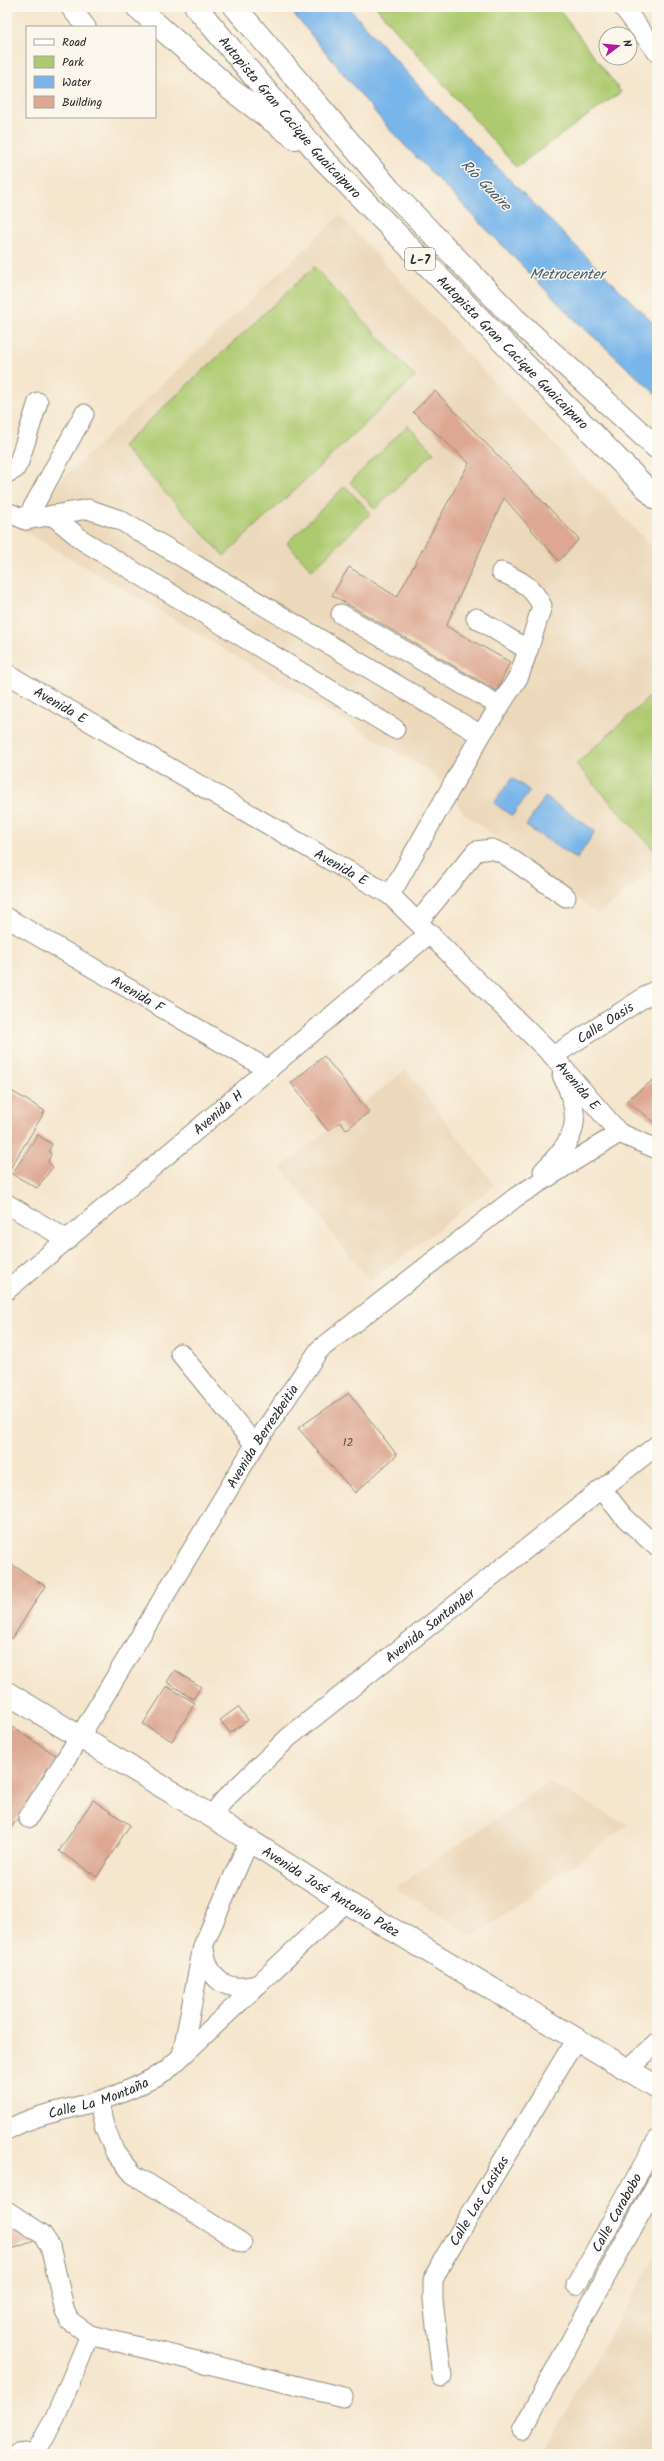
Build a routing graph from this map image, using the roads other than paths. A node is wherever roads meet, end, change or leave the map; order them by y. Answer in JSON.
{"nodes":[{"id":1,"x":70,"y":7,"type":"edge"},
{"id":2,"x":137,"y":7,"type":"edge"},
{"id":3,"x":196,"y":7,"type":"edge"},
{"id":4,"x":235,"y":7,"type":"edge"},
{"id":5,"x":623,"y":7,"type":"edge"},
{"id":6,"x":85,"y":26,"type":"edge"},
{"id":7,"x":657,"y":52,"type":"edge"},
{"id":8,"x":322,"y":158,"type":"junction"},
{"id":9,"x":38,"y":402,"type":"dead end"},
{"id":10,"x":84,"y":414,"type":"dead end"},
{"id":11,"x":657,"y":448,"type":"edge"},
{"id":12,"x":7,"y":473,"type":"edge"},
{"id":13,"x":657,"y":499,"type":"edge"},
{"id":14,"x":7,"y":512,"type":"edge"},
{"id":15,"x":52,"y":515,"type":"junction"},
{"id":16,"x":26,"y":520,"type":"junction"},
{"id":17,"x":501,"y":572,"type":"dead end"},
{"id":18,"x":341,"y":614,"type":"dead end"},
{"id":19,"x":476,"y":618,"type":"dead end"},
{"id":20,"x":528,"y":650,"type":"junction"},
{"id":21,"x":7,"y":674,"type":"edge"},
{"id":22,"x":500,"y":706,"type":"junction"},
{"id":23,"x":395,"y":730,"type":"dead end"},
{"id":24,"x":481,"y":735,"type":"junction"},
{"id":25,"x":390,"y":895,"type":"junction"},
{"id":26,"x":566,"y":897,"type":"dead end"},
{"id":27,"x":7,"y":918,"type":"edge"},
{"id":28,"x":424,"y":927,"type":"junction"},
{"id":29,"x":657,"y":989,"type":"edge"},
{"id":30,"x":553,"y":1056,"type":"junction"},
{"id":31,"x":269,"y":1070,"type":"junction"},
{"id":32,"x":619,"y":1132,"type":"junction"},
{"id":33,"x":657,"y":1149,"type":"edge"},
{"id":34,"x":516,"y":1197,"type":"junction"},
{"id":35,"x":7,"y":1204,"type":"edge"},
{"id":36,"x":68,"y":1240,"type":"junction"},
{"id":37,"x":7,"y":1290,"type":"edge"},
{"id":38,"x":180,"y":1353,"type":"dead end"},
{"id":39,"x":255,"y":1445,"type":"junction"},
{"id":40,"x":657,"y":1445,"type":"edge"},
{"id":41,"x":602,"y":1489,"type":"junction"},
{"id":42,"x":657,"y":1547,"type":"edge"},
{"id":43,"x":7,"y":1693,"type":"edge"},
{"id":44,"x":79,"y":1738,"type":"junction"},
{"id":45,"x":211,"y":1816,"type":"junction"},
{"id":46,"x":28,"y":1818,"type":"dead end"},
{"id":47,"x":249,"y":1841,"type":"junction"},
{"id":48,"x":346,"y":1902,"type":"junction"},
{"id":49,"x":203,"y":1946,"type":"junction"},
{"id":50,"x":259,"y":1984,"type":"junction"},
{"id":51,"x":576,"y":2039,"type":"junction"},
{"id":52,"x":657,"y":2043,"type":"edge"},
{"id":53,"x":182,"y":2054,"type":"junction"},
{"id":54,"x":628,"y":2069,"type":"junction"},
{"id":55,"x":657,"y":2087,"type":"edge"},
{"id":56,"x":99,"y":2101,"type":"junction"},
{"id":57,"x":7,"y":2130,"type":"edge"},
{"id":58,"x":657,"y":2140,"type":"edge"},
{"id":59,"x":657,"y":2183,"type":"edge"},
{"id":60,"x":7,"y":2211,"type":"edge"},
{"id":61,"x":242,"y":2243,"type":"dead end"},
{"id":62,"x":576,"y":2285,"type":"dead end"},
{"id":63,"x":90,"y":2335,"type":"junction"},
{"id":64,"x":442,"y":2376,"type":"dead end"},
{"id":65,"x":343,"y":2397,"type":"dead end"},
{"id":66,"x":522,"y":2430,"type":"dead end"},
{"id":67,"x":17,"y":2454,"type":"edge"}],
"edges":[{"from":1,"to":6,"type":"street"},
{"from":2,"to":8,"type":"main road"},
{"from":3,"to":8,"type":"main road","name":"Autopista Gran Cacique Guaicaipuro","number":"L-7"},
{"from":4,"to":11,"type":"main road","name":"Autopista Gran Cacique Guaicaipuro","number":"L-7"},
{"from":5,"to":7,"type":"street"},
{"from":8,"to":13,"type":"main road","name":"Autopista Gran Cacique Guaicaipuro","number":"L-7"},
{"from":9,"to":12,"type":"street"},
{"from":10,"to":16,"type":"street"},
{"from":14,"to":16,"type":"street"},
{"from":15,"to":16,"type":"street"},
{"from":15,"to":23,"type":"street"},
{"from":15,"to":24,"type":"street"},
{"from":17,"to":20,"type":"street"},
{"from":18,"to":22,"type":"street"},
{"from":19,"to":20,"type":"street"},
{"from":20,"to":22,"type":"street"},
{"from":21,"to":25,"type":"street","name":"Avenida E"},
{"from":22,"to":24,"type":"street"},
{"from":24,"to":25,"type":"street"},
{"from":25,"to":28,"type":"street","name":"Avenida E"},
{"from":26,"to":28,"type":"street","name":"Avenida H"},
{"from":27,"to":31,"type":"street","name":"Avenida F"},
{"from":28,"to":30,"type":"street","name":"Avenida E"},
{"from":28,"to":31,"type":"street","name":"Avenida H"},
{"from":29,"to":30,"type":"street","name":"Calle Oasis"},
{"from":30,"to":32,"type":"street","name":"Avenida E"},
{"from":30,"to":34,"type":"street","name":"Avenida Berrezbeitia"},
{"from":31,"to":36,"type":"street","name":"Avenida H"},
{"from":32,"to":33,"type":"street"},
{"from":32,"to":34,"type":"street","name":"Avenida Berrezbeitia"},
{"from":34,"to":39,"type":"street","name":"Avenida Berrezbeitia"},
{"from":35,"to":36,"type":"street"},
{"from":36,"to":37,"type":"street","name":"Avenida H"},
{"from":38,"to":39,"type":"street"},
{"from":39,"to":44,"type":"street","name":"Avenida Berrezbeitia"},
{"from":40,"to":41,"type":"street","name":"Avenida Santander"},
{"from":41,"to":42,"type":"street"},
{"from":41,"to":45,"type":"street","name":"Avenida Santander"},
{"from":43,"to":44,"type":"main road","name":"Avenida José Antonio Páez"},
{"from":44,"to":45,"type":"main road","name":"Avenida José Antonio Páez"},
{"from":44,"to":46,"type":"street","name":"Avenida Berrezbeitia"},
{"from":45,"to":47,"type":"main road","name":"Avenida José Antonio Páez"},
{"from":47,"to":48,"type":"main road","name":"Avenida José Antonio Páez"},
{"from":47,"to":49,"type":"street"},
{"from":48,"to":50,"type":"street","name":"Calle La Montaña"},
{"from":48,"to":51,"type":"main road","name":"Avenida José Antonio Páez"},
{"from":49,"to":50,"type":"street"},
{"from":49,"to":53,"type":"street"},
{"from":50,"to":53,"type":"street","name":"Calle La Montaña"},
{"from":51,"to":54,"type":"main road","name":"Avenida José Antonio Páez"},
{"from":51,"to":64,"type":"street","name":"Calle Las Casitas"},
{"from":52,"to":54,"type":"street"},
{"from":53,"to":56,"type":"street","name":"Calle La Montaña"},
{"from":54,"to":55,"type":"main road","name":"Avenida José Antonio Páez"},
{"from":56,"to":57,"type":"street","name":"Calle La Montaña"},
{"from":56,"to":61,"type":"street"},
{"from":58,"to":62,"type":"street","name":"Calle Carabobo"},
{"from":59,"to":66,"type":"street"},
{"from":60,"to":63,"type":"street"},
{"from":63,"to":65,"type":"street"},
{"from":63,"to":67,"type":"street"}]}
